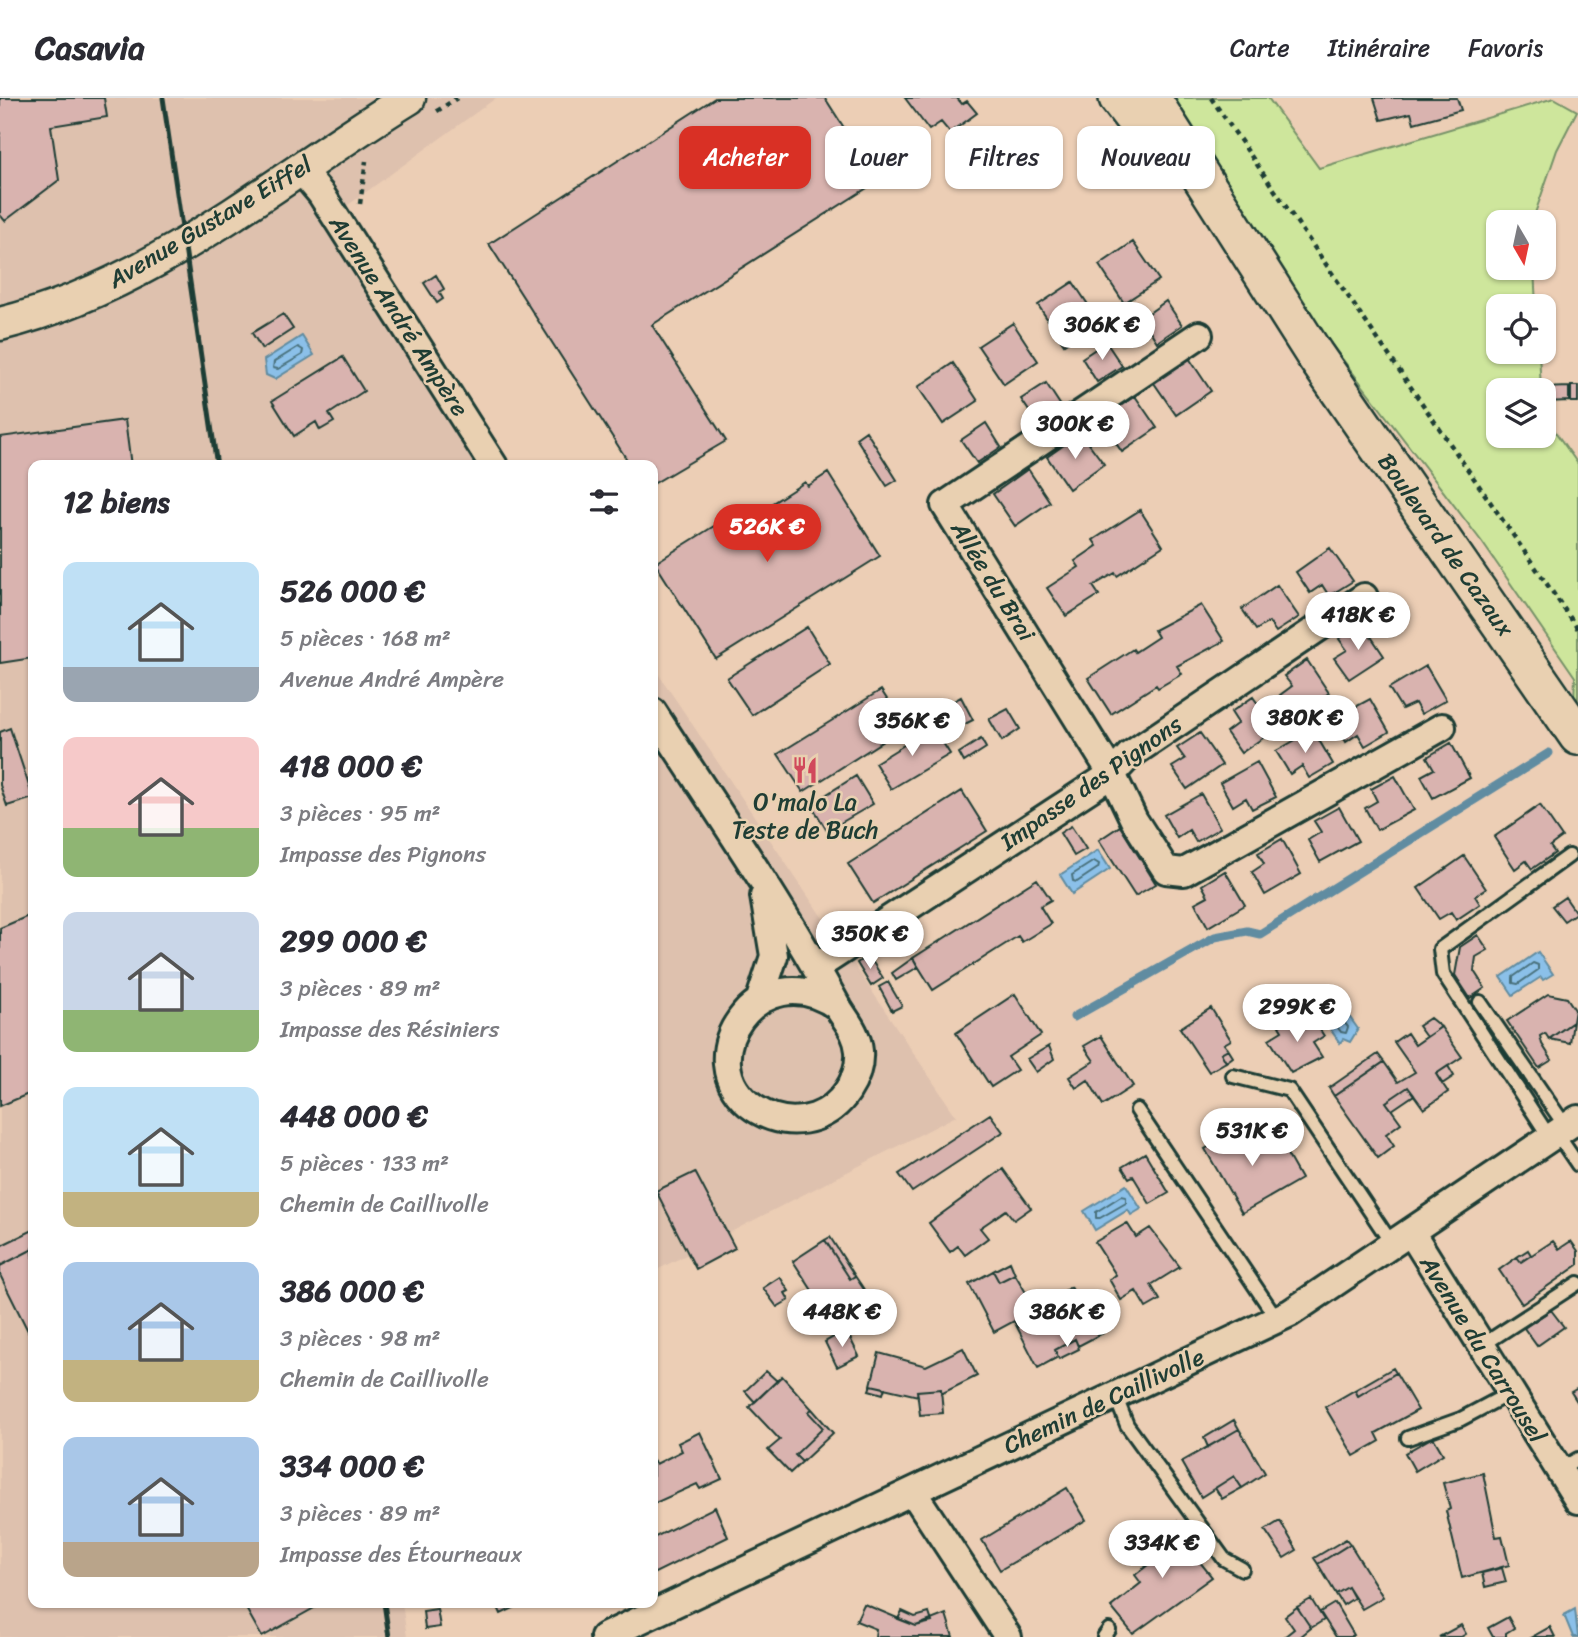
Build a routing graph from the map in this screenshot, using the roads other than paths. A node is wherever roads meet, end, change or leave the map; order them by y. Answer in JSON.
{"nodes":[{"id":1,"x":409,"y":98,"type":"edge"},
{"id":2,"x":1118,"y":98,"type":"edge"},
{"id":3,"x":1151,"y":98,"type":"edge"},
{"id":4,"x":300,"y":169,"type":"junction"},
{"id":5,"x":0,"y":324,"type":"edge"},
{"id":6,"x":1199,"y":335,"type":"dead end"},
{"id":7,"x":1314,"y":354,"type":"junction"},
{"id":8,"x":490,"y":460,"type":"edge"},
{"id":9,"x":1364,"y":597,"type":"dead end"},
{"id":10,"x":658,"y":720,"type":"edge"},
{"id":11,"x":1442,"y":727,"type":"dead end"},
{"id":12,"x":1578,"y":736,"type":"edge"},
{"id":13,"x":1112,"y":774,"type":"junction"},
{"id":14,"x":1569,"y":856,"type":"dead end"},
{"id":15,"x":758,"y":874,"type":"junction"},
{"id":16,"x":817,"y":966,"type":"junction"},
{"id":17,"x":760,"y":999,"type":"junction"},
{"id":18,"x":1480,"y":1002,"type":"dead end"},
{"id":19,"x":838,"y":1007,"type":"junction"},
{"id":20,"x":1233,"y":1076,"type":"dead end"},
{"id":21,"x":1138,"y":1110,"type":"dead end"},
{"id":22,"x":1563,"y":1130,"type":"edge"},
{"id":23,"x":1578,"y":1165,"type":"edge"},
{"id":24,"x":1401,"y":1238,"type":"junction"},
{"id":25,"x":1578,"y":1283,"type":"edge"},
{"id":26,"x":1277,"y":1319,"type":"junction"},
{"id":27,"x":1481,"y":1346,"type":"junction"},
{"id":28,"x":1510,"y":1393,"type":"junction"},
{"id":29,"x":1115,"y":1395,"type":"junction"},
{"id":30,"x":1408,"y":1438,"type":"dead end"},
{"id":31,"x":1568,"y":1465,"type":"edge"},
{"id":32,"x":913,"y":1492,"type":"junction"},
{"id":33,"x":1578,"y":1500,"type":"edge"},
{"id":34,"x":1242,"y":1569,"type":"dead end"},
{"id":35,"x":605,"y":1637,"type":"edge"},
{"id":36,"x":1008,"y":1637,"type":"edge"}],
"edges":[{"from":1,"to":4,"type":"street","name":"Avenue Gustave Eiffel"},
{"from":2,"to":7,"type":"main road","name":"Boulevard de Cazaux"},
{"from":3,"to":7,"type":"main road","name":"Boulevard de Cazaux"},
{"from":4,"to":5,"type":"street","name":"Avenue Gustave Eiffel"},
{"from":4,"to":8,"type":"street","name":"Avenue André Ampère"},
{"from":6,"to":13,"type":"street","name":"Allée du Brai"},
{"from":7,"to":12,"type":"main road","name":"Boulevard de Cazaux"},
{"from":9,"to":13,"type":"street","name":"Impasse des Pignons"},
{"from":10,"to":15,"type":"street"},
{"from":11,"to":13,"type":"street"},
{"from":13,"to":16,"type":"street","name":"Impasse des Pignons"},
{"from":14,"to":22,"type":"lane"},
{"from":15,"to":16,"type":"street"},
{"from":15,"to":17,"type":"street"},
{"from":16,"to":19,"type":"street"},
{"from":17,"to":19,"type":"street"},
{"from":17,"to":19,"type":"street"},
{"from":18,"to":22,"type":"lane"},
{"from":20,"to":24,"type":"lane"},
{"from":21,"to":26,"type":"lane"},
{"from":22,"to":23,"type":"lane"},
{"from":22,"to":24,"type":"street","name":"Chemin de Caillivolle"},
{"from":24,"to":26,"type":"street","name":"Chemin de Caillivolle"},
{"from":24,"to":27,"type":"street","name":"Avenue du Carrousel"},
{"from":25,"to":27,"type":"lane"},
{"from":26,"to":29,"type":"street","name":"Chemin de Caillivolle"},
{"from":27,"to":28,"type":"street","name":"Avenue du Carrousel"},
{"from":28,"to":30,"type":"lane"},
{"from":28,"to":31,"type":"street","name":"Avenue du Carrousel"},
{"from":29,"to":32,"type":"street","name":"Chemin de Caillivolle"},
{"from":29,"to":34,"type":"lane"},
{"from":31,"to":33,"type":"street","name":"Avenue du Carrousel"},
{"from":32,"to":35,"type":"street","name":"Chemin de Caillivolle"},
{"from":32,"to":36,"type":"street"}]}
